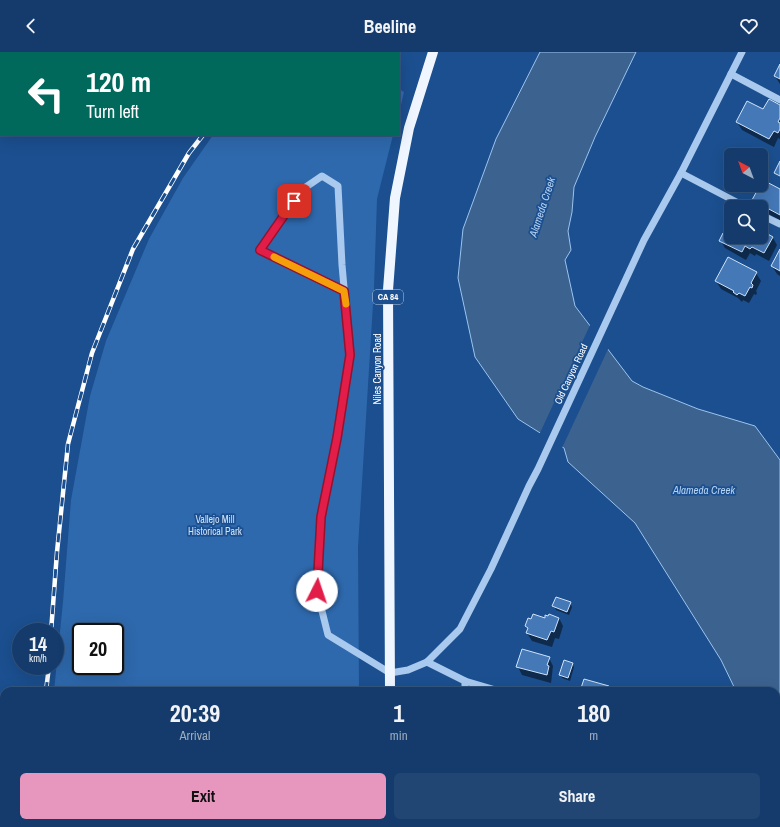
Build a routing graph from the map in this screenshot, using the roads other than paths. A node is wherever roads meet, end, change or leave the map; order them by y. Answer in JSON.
{"nodes":[{"id":1,"x":433,"y":52,"type":"edge"},
{"id":2,"x":742,"y":52,"type":"edge"},
{"id":3,"x":731,"y":74,"type":"junction"},
{"id":4,"x":780,"y":100,"type":"edge"},
{"id":5,"x":681,"y":174,"type":"junction"},
{"id":6,"x":732,"y":200,"type":"edge"},
{"id":7,"x":768,"y":218,"type":"edge"},
{"id":8,"x":780,"y":224,"type":"edge"},
{"id":9,"x":344,"y":291,"type":"junction"},
{"id":10,"x":427,"y":662,"type":"junction"},
{"id":11,"x":390,"y":673,"type":"junction"},
{"id":12,"x":465,"y":681,"type":"junction"},
{"id":13,"x":390,"y":687,"type":"edge"},
{"id":14,"x":465,"y":687,"type":"edge"},
{"id":15,"x":485,"y":687,"type":"edge"}],
"edges":[{"from":1,"to":11,"type":"main road","name":"Niles Canyon Road","number":"CA 84"},
{"from":2,"to":3,"type":"street","name":"Old Canyon Road"},
{"from":3,"to":4,"type":"street"},
{"from":3,"to":5,"type":"street","name":"Old Canyon Road"},
{"from":5,"to":6,"type":"street"},
{"from":5,"to":10,"type":"street","name":"Old Canyon Road"},
{"from":7,"to":8,"type":"street"},
{"from":9,"to":9,"type":"street"},
{"from":9,"to":11,"type":"street"},
{"from":10,"to":11,"type":"street","name":"Old Canyon Road"},
{"from":10,"to":12,"type":"street"},
{"from":11,"to":13,"type":"main road","name":"Niles Canyon Road","number":"CA 84"},
{"from":12,"to":14,"type":"street"},
{"from":12,"to":15,"type":"street"}]}
